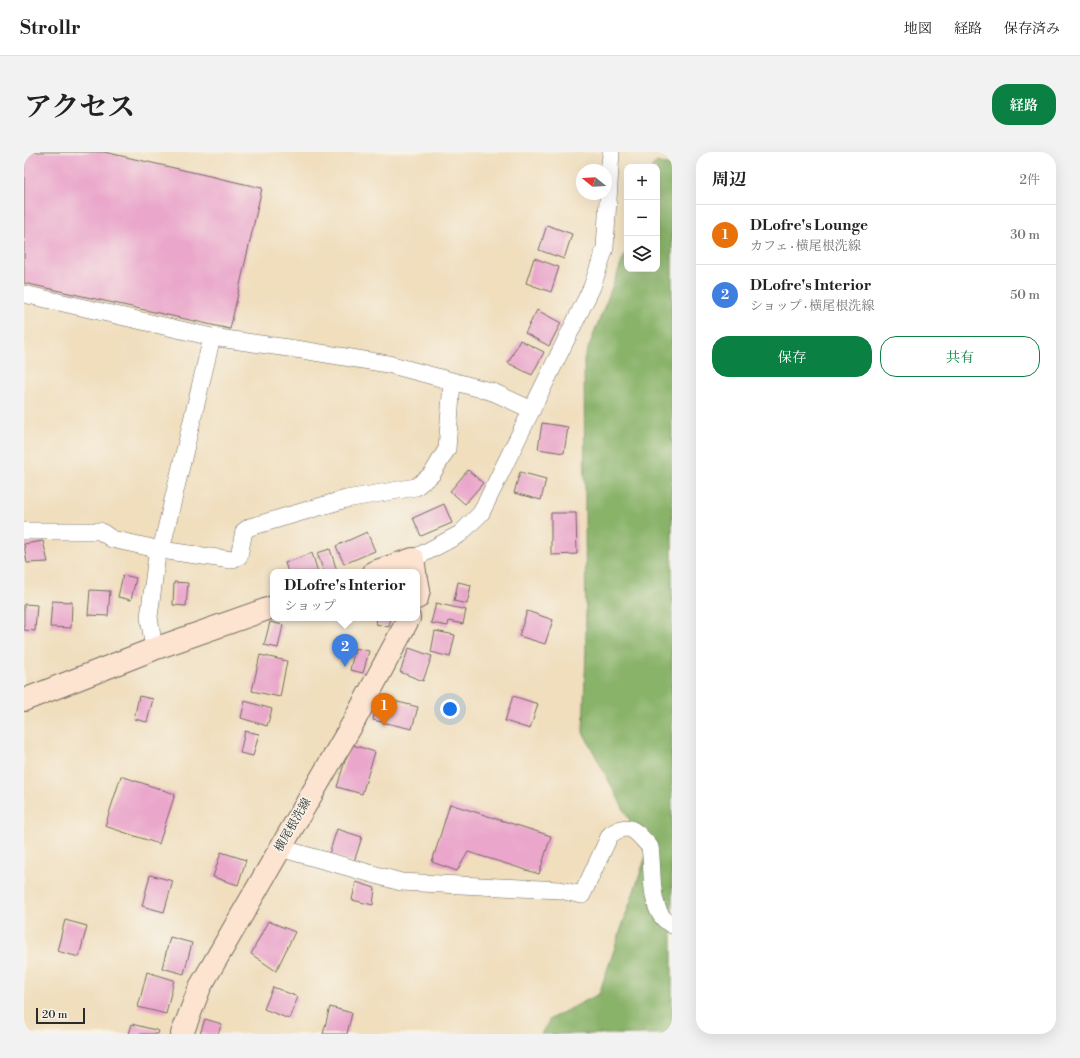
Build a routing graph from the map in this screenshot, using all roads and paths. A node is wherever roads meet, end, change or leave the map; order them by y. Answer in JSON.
{"nodes":[{"id":1,"x":611,"y":152,"type":"edge"},
{"id":2,"x":24,"y":294,"type":"edge"},
{"id":3,"x":212,"y":337,"type":"junction"},
{"id":4,"x":452,"y":382,"type":"junction"},
{"id":5,"x":532,"y":410,"type":"junction"},
{"id":6,"x":24,"y":531,"type":"edge"},
{"id":7,"x":161,"y":550,"type":"junction"},
{"id":8,"x":416,"y":569,"type":"edge"},
{"id":9,"x":270,"y":608,"type":"edge"},
{"id":10,"x":407,"y":621,"type":"edge"},
{"id":11,"x":154,"y":649,"type":"junction"},
{"id":12,"x":24,"y":700,"type":"edge"},
{"id":13,"x":280,"y":848,"type":"junction"},
{"id":14,"x":672,"y":925,"type":"edge"},
{"id":15,"x":182,"y":1034,"type":"edge"}],
"edges":[{"from":1,"to":5,"type":"street"},
{"from":2,"to":3,"type":"street"},
{"from":3,"to":4,"type":"street"},
{"from":3,"to":7,"type":"street"},
{"from":4,"to":5,"type":"street"},
{"from":4,"to":7,"type":"street"},
{"from":5,"to":8,"type":"street"},
{"from":6,"to":7,"type":"street"},
{"from":7,"to":11,"type":"street"},
{"from":9,"to":11,"type":"main road"},
{"from":10,"to":13,"type":"main road","name":"横尾根洗線"},
{"from":11,"to":12,"type":"main road"},
{"from":13,"to":14,"type":"street"},
{"from":13,"to":15,"type":"main road","name":"横尾根洗線"}]}
